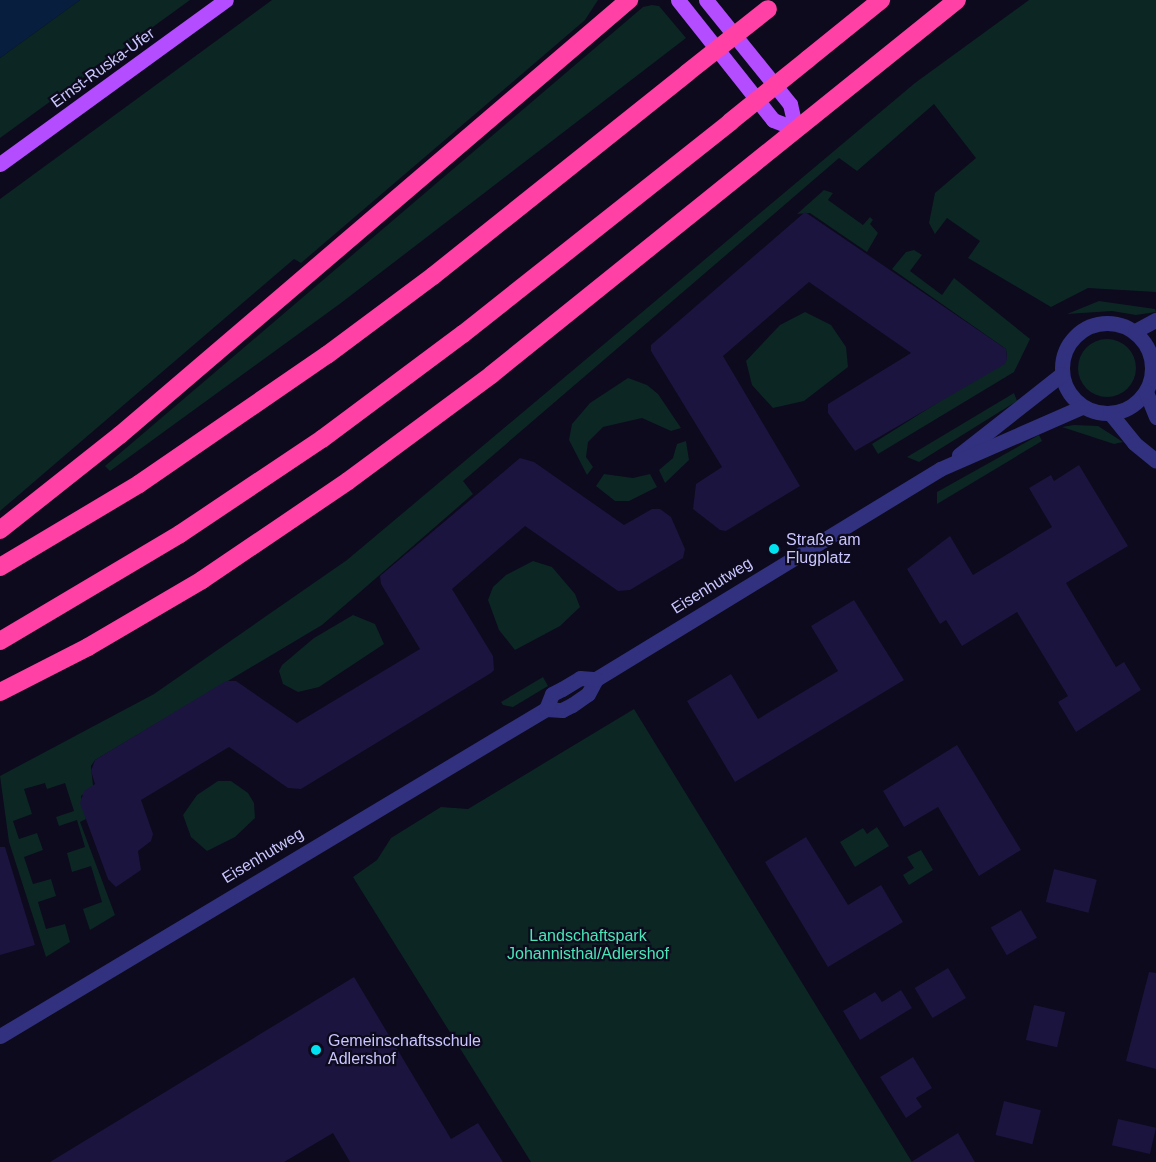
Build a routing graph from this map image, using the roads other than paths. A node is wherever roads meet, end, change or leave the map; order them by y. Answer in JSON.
{"nodes":[{"id":1,"x":226,"y":0,"type":"edge"},
{"id":2,"x":629,"y":0,"type":"edge"},
{"id":3,"x":678,"y":0,"type":"edge"},
{"id":4,"x":706,"y":0,"type":"edge"},
{"id":5,"x":881,"y":0,"type":"edge"},
{"id":6,"x":957,"y":0,"type":"edge"},
{"id":7,"x":773,"y":4,"type":"edge"},
{"id":8,"x":796,"y":129,"type":"junction"},
{"id":9,"x":0,"y":164,"type":"edge"},
{"id":10,"x":1156,"y":320,"type":"edge"},
{"id":11,"x":1135,"y":331,"type":"junction"},
{"id":12,"x":1154,"y":358,"type":"edge"},
{"id":13,"x":1062,"y":374,"type":"junction"},
{"id":14,"x":1146,"y":392,"type":"junction"},
{"id":15,"x":1082,"y":407,"type":"junction"},
{"id":16,"x":1110,"y":413,"type":"junction"},
{"id":17,"x":1156,"y":417,"type":"edge"},
{"id":18,"x":1156,"y":461,"type":"edge"},
{"id":19,"x":940,"y":469,"type":"junction"},
{"id":20,"x":0,"y":530,"type":"edge"},
{"id":21,"x":0,"y":567,"type":"edge"},
{"id":22,"x":0,"y":641,"type":"edge"},
{"id":23,"x":0,"y":692,"type":"edge"},
{"id":24,"x":0,"y":1036,"type":"edge"}],
"edges":[{"from":1,"to":9,"type":"main road","name":"Ernst-Ruska-Ufer"},
{"from":2,"to":20,"type":"highway"},
{"from":3,"to":8,"type":"main road"},
{"from":4,"to":8,"type":"main road"},
{"from":5,"to":22,"type":"highway","bridge":true},
{"from":6,"to":8,"type":"highway"},
{"from":7,"to":21,"type":"highway","bridge":true},
{"from":8,"to":23,"type":"highway"},
{"from":10,"to":11,"type":"street"},
{"from":11,"to":12,"type":"street"},
{"from":11,"to":13,"type":"street"},
{"from":12,"to":14,"type":"street"},
{"from":13,"to":15,"type":"street"},
{"from":13,"to":19,"type":"street","name":"Eisenhutweg"},
{"from":14,"to":16,"type":"street"},
{"from":14,"to":17,"type":"street"},
{"from":15,"to":16,"type":"street"},
{"from":15,"to":19,"type":"street","name":"Eisenhutweg"},
{"from":16,"to":18,"type":"street"},
{"from":19,"to":24,"type":"street","name":"Eisenhutweg"}]}
